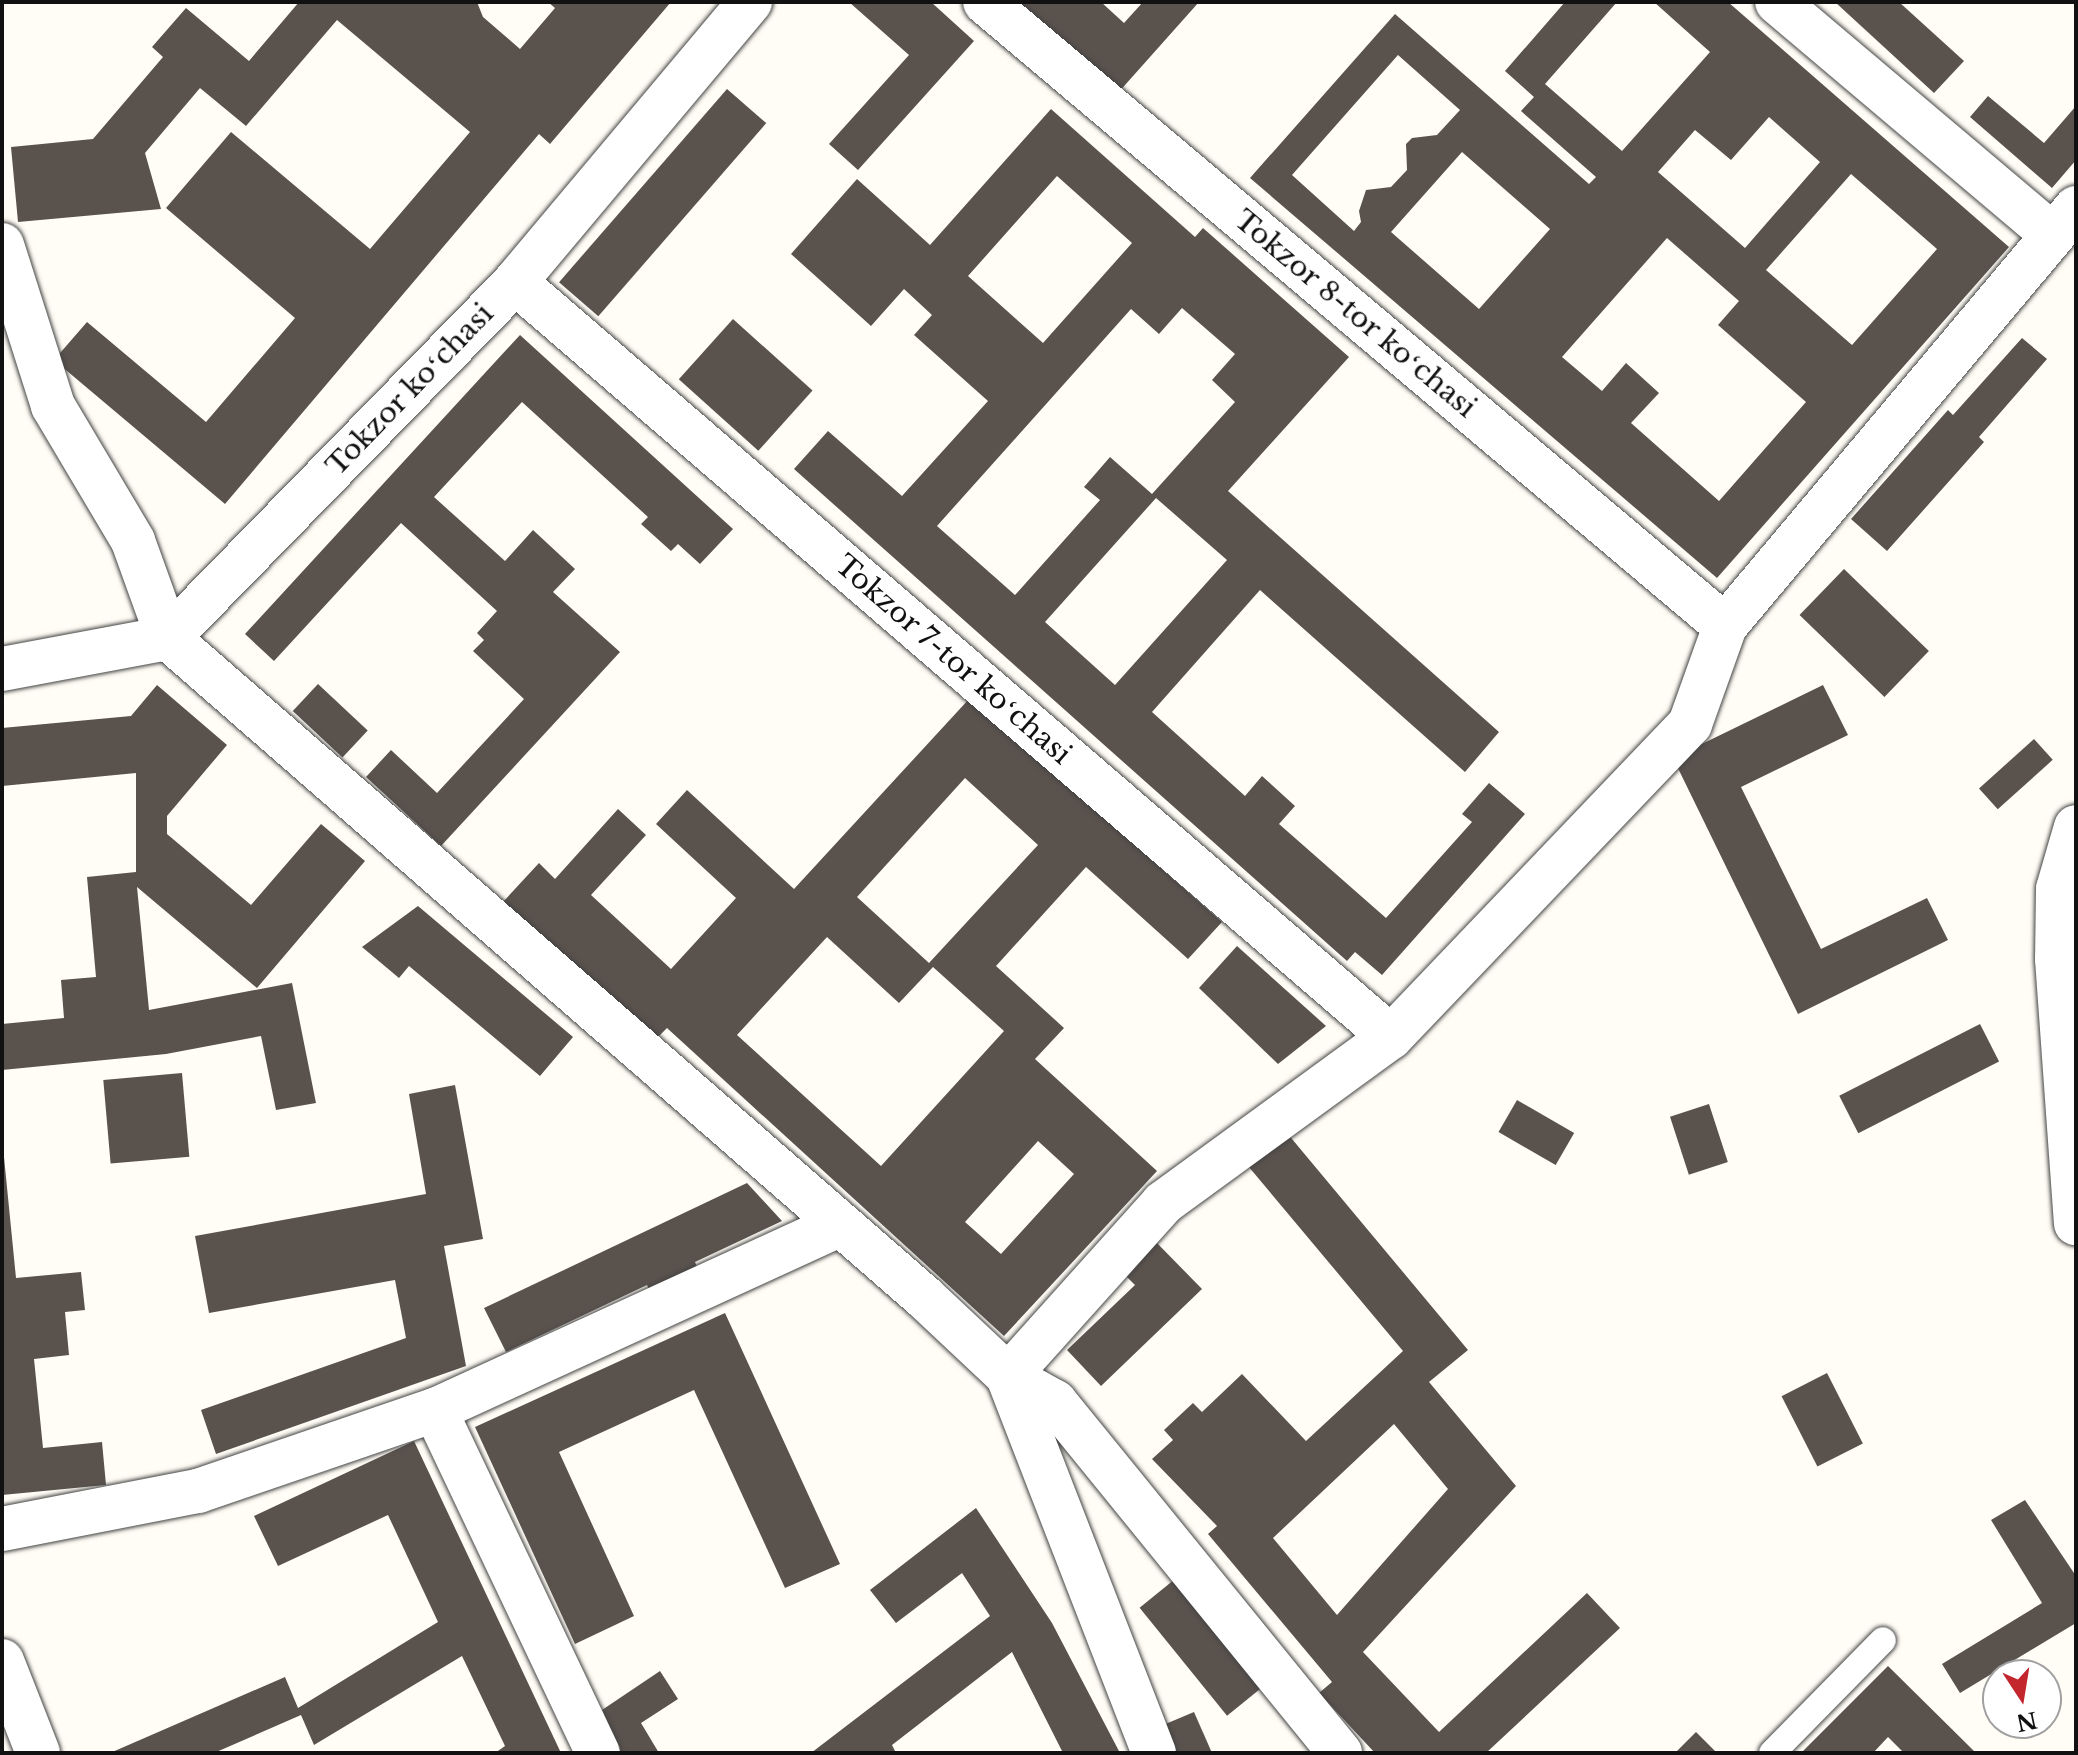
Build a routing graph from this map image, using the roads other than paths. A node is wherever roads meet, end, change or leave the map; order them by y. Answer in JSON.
{"nodes":[{"id":1,"x":750,"y":2,"type":"edge"},
{"id":2,"x":985,"y":2,"type":"edge"},
{"id":3,"x":1777,"y":2,"type":"edge"},
{"id":4,"x":2064,"y":221,"type":"edge"},
{"id":5,"x":2,"y":245,"type":"edge"},
{"id":6,"x":515,"y":282,"type":"junction"},
{"id":7,"x":1725,"y":626,"type":"junction"},
{"id":8,"x":168,"y":638,"type":"junction"},
{"id":9,"x":2,"y":669,"type":"edge"},
{"id":10,"x":2076,"y":827,"type":"edge"},
{"id":11,"x":1391,"y":1037,"type":"junction"},
{"id":12,"x":2076,"y":1223,"type":"edge"},
{"id":13,"x":840,"y":1225,"type":"junction"},
{"id":14,"x":1008,"y":1376,"type":"junction"},
{"id":15,"x":435,"y":1410,"type":"junction"},
{"id":16,"x":2,"y":1529,"type":"edge"},
{"id":17,"x":1883,"y":1640,"type":"dead end"},
{"id":18,"x":2,"y":1661,"type":"edge"},
{"id":19,"x":38,"y":1753,"type":"edge"},
{"id":20,"x":598,"y":1753,"type":"edge"},
{"id":21,"x":1154,"y":1753,"type":"edge"},
{"id":22,"x":1340,"y":1753,"type":"edge"},
{"id":23,"x":1772,"y":1753,"type":"edge"}],
"edges":[{"from":1,"to":6,"type":"street","name":"Tokzor koʻchasi"},
{"from":2,"to":7,"type":"street","name":"Tokzor 8-tor koʻchasi"},
{"from":3,"to":4,"type":"street"},
{"from":4,"to":7,"type":"street"},
{"from":5,"to":8,"type":"street"},
{"from":6,"to":8,"type":"street","name":"Tokzor koʻchasi"},
{"from":6,"to":11,"type":"street","name":"Tokzor 7-tor koʻchasi"},
{"from":7,"to":11,"type":"street"},
{"from":8,"to":9,"type":"street"},
{"from":8,"to":13,"type":"street"},
{"from":10,"to":12,"type":"street"},
{"from":11,"to":14,"type":"street"},
{"from":13,"to":14,"type":"street"},
{"from":13,"to":15,"type":"street"},
{"from":14,"to":21,"type":"street"},
{"from":14,"to":22,"type":"street"},
{"from":15,"to":16,"type":"street"},
{"from":15,"to":20,"type":"street"},
{"from":17,"to":23,"type":"lane"},
{"from":18,"to":19,"type":"street"}]}
